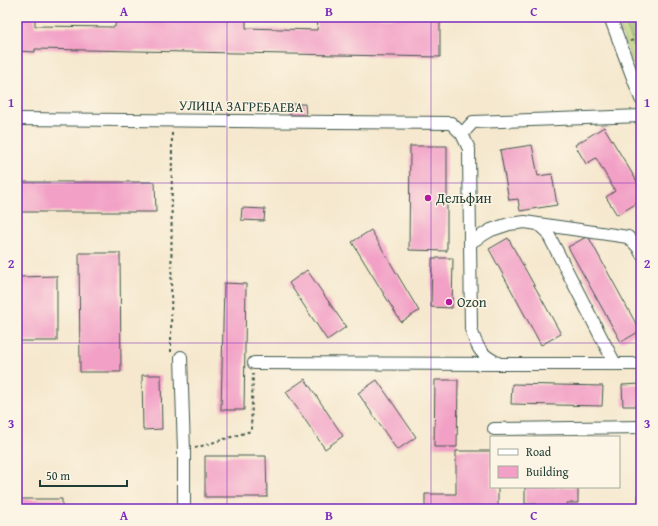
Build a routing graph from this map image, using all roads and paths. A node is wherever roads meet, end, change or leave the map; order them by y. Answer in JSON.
{"nodes":[{"id":1,"x":610,"y":17,"type":"edge"},
{"id":2,"x":633,"y":17,"type":"edge"},
{"id":3,"x":641,"y":23,"type":"edge"},
{"id":4,"x":641,"y":39,"type":"edge"},
{"id":5,"x":629,"y":42,"type":"dead end"},
{"id":6,"x":641,"y":99,"type":"edge"},
{"id":7,"x":641,"y":116,"type":"edge"},
{"id":8,"x":17,"y":119,"type":"edge"},
{"id":9,"x":172,"y":121,"type":"junction"},
{"id":10,"x":462,"y":134,"type":"junction"},
{"id":11,"x":538,"y":224,"type":"junction"},
{"id":12,"x":471,"y":242,"type":"junction"},
{"id":13,"x":641,"y":253,"type":"edge"},
{"id":14,"x":181,"y":357,"type":"joint"},
{"id":15,"x":254,"y":363,"type":"joint"},
{"id":16,"x":500,"y":364,"type":"junction"},
{"id":17,"x":615,"y":364,"type":"junction"},
{"id":18,"x":641,"y":364,"type":"edge"},
{"id":19,"x":641,"y":427,"type":"edge"},
{"id":20,"x":494,"y":429,"type":"dead end"},
{"id":21,"x":184,"y":451,"type":"junction"},
{"id":22,"x":184,"y":509,"type":"edge"}],
"edges":[{"from":1,"to":6,"type":"street"},
{"from":2,"to":3,"type":"path"},
{"from":4,"to":5,"type":"path"},
{"from":7,"to":10,"type":"street"},
{"from":8,"to":9,"type":"street","name":"УЛИЦА ЗАГРЕБАЕВА"},
{"from":9,"to":10,"type":"street","name":"УЛИЦА ЗАГРЕБАЕВА"},
{"from":9,"to":14,"type":"path"},
{"from":10,"to":12,"type":"street"},
{"from":11,"to":12,"type":"street"},
{"from":11,"to":13,"type":"street"},
{"from":11,"to":17,"type":"street"},
{"from":12,"to":16,"type":"street"},
{"from":14,"to":21,"type":"street"},
{"from":15,"to":16,"type":"street"},
{"from":15,"to":21,"type":"path"},
{"from":16,"to":17,"type":"street"},
{"from":17,"to":18,"type":"street"},
{"from":19,"to":20,"type":"street"},
{"from":21,"to":22,"type":"street"}]}
